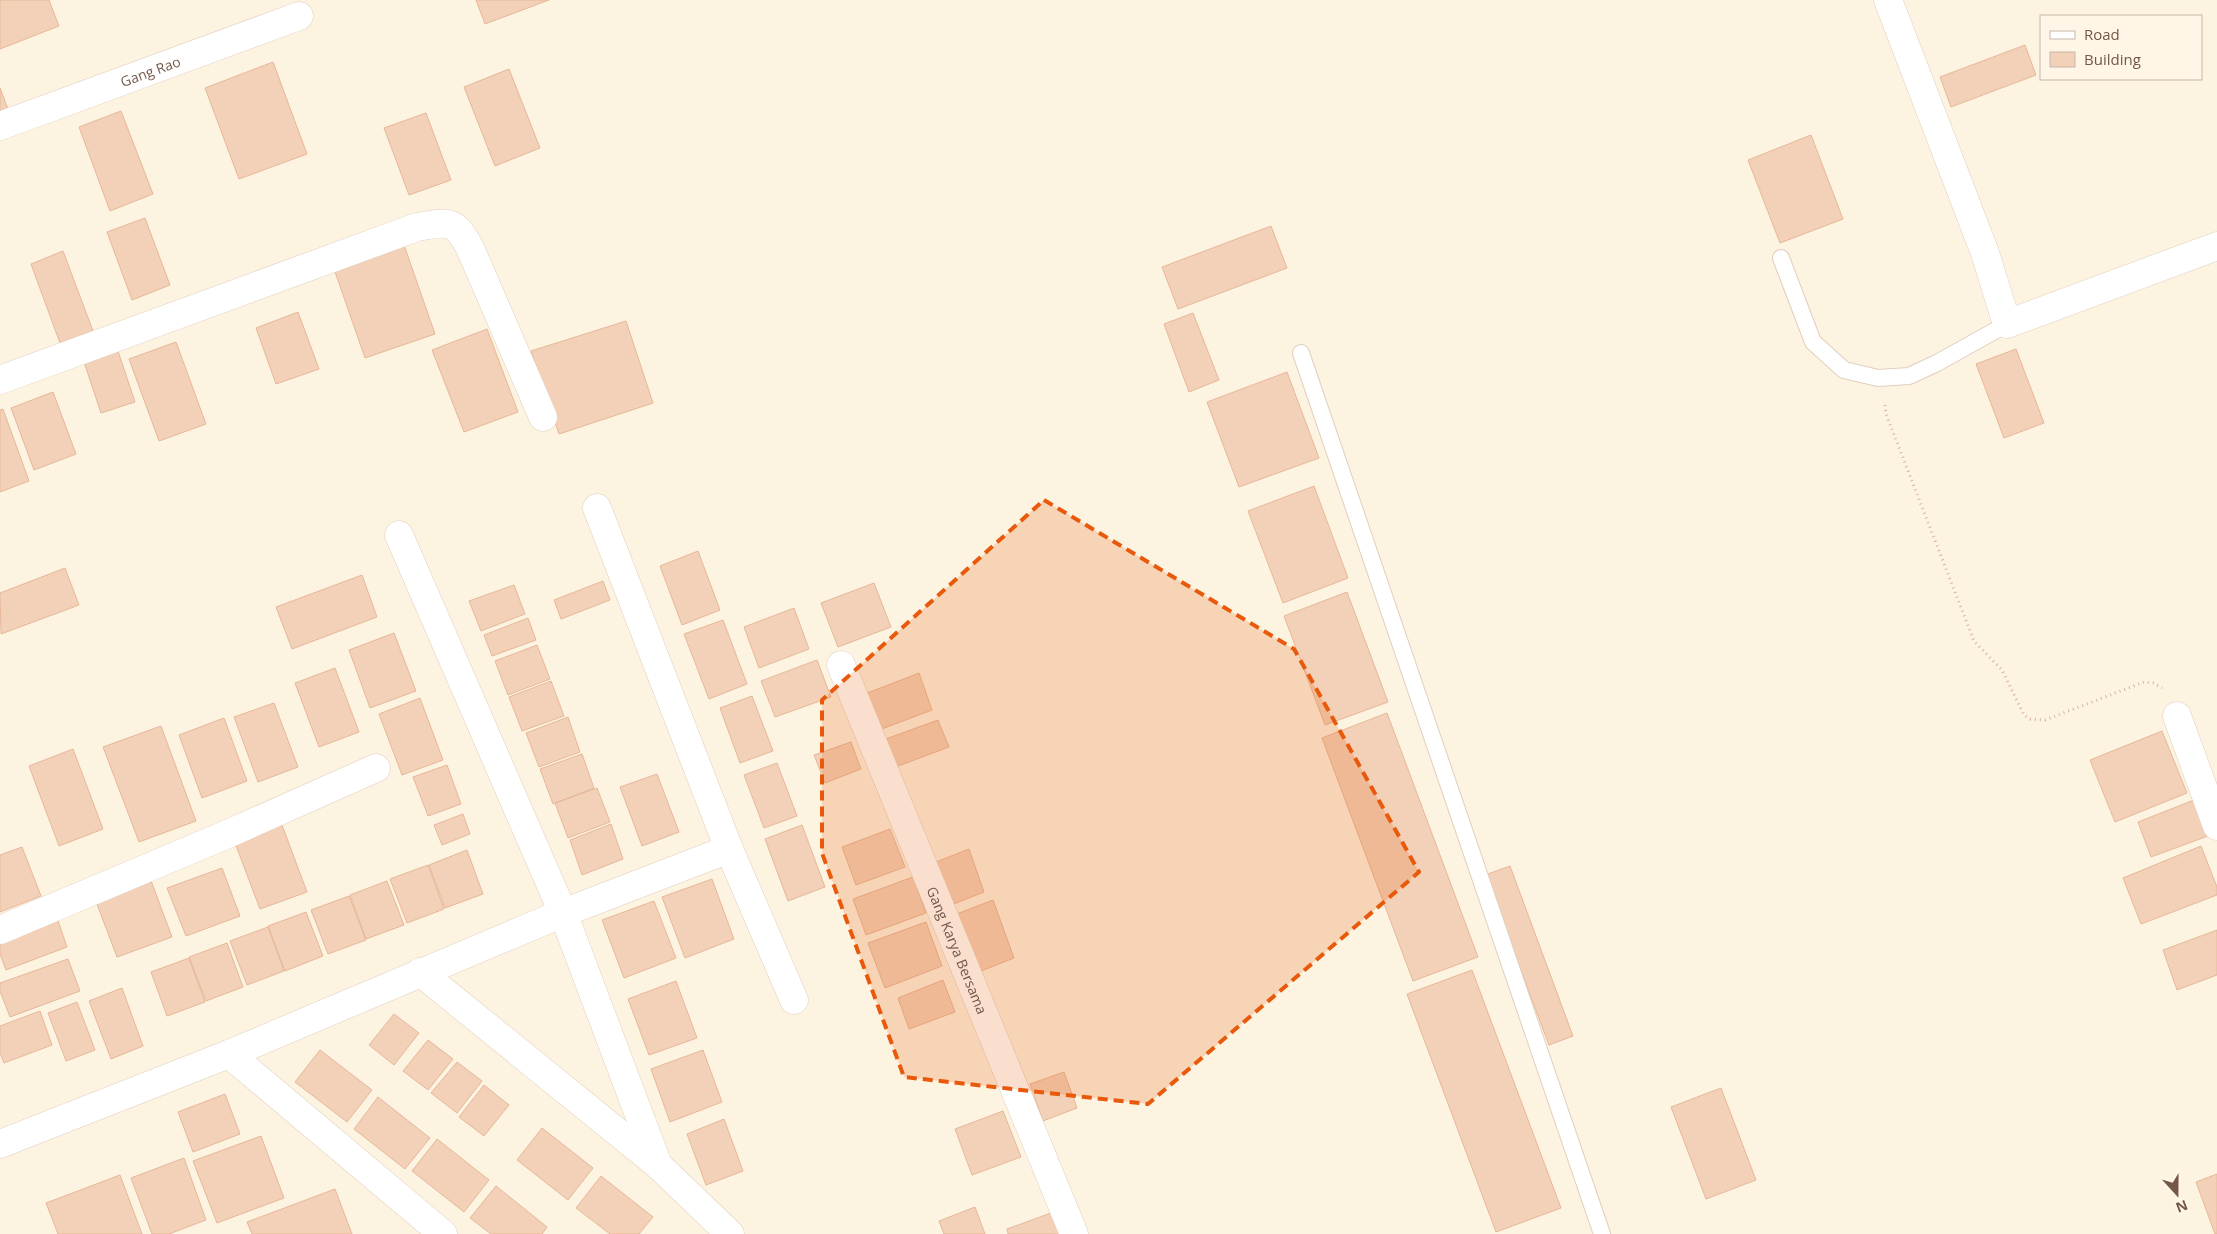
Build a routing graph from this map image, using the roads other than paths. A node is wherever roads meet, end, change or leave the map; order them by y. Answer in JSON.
{"nodes":[{"id":1,"x":1888,"y":0,"type":"edge"},
{"id":2,"x":299,"y":16,"type":"dead end"},
{"id":3,"x":0,"y":126,"type":"edge"},
{"id":4,"x":2217,"y":246,"type":"edge"},
{"id":5,"x":1781,"y":258,"type":"dead end"},
{"id":6,"x":2007,"y":324,"type":"junction"},
{"id":7,"x":1301,"y":353,"type":"dead end"},
{"id":8,"x":0,"y":380,"type":"edge"},
{"id":9,"x":544,"y":417,"type":"dead end"},
{"id":10,"x":597,"y":508,"type":"dead end"},
{"id":11,"x":399,"y":536,"type":"dead end"},
{"id":12,"x":841,"y":665,"type":"dead end"},
{"id":13,"x":2177,"y":716,"type":"road end"},
{"id":14,"x":376,"y":768,"type":"dead end"},
{"id":15,"x":2217,"y":826,"type":"edge"},
{"id":16,"x":730,"y":849,"type":"junction"},
{"id":17,"x":563,"y":913,"type":"junction"},
{"id":18,"x":0,"y":930,"type":"edge"},
{"id":19,"x":420,"y":972,"type":"junction"},
{"id":20,"x":794,"y":1000,"type":"dead end"},
{"id":21,"x":229,"y":1054,"type":"junction"},
{"id":22,"x":0,"y":1144,"type":"edge"},
{"id":23,"x":658,"y":1165,"type":"junction"},
{"id":24,"x":443,"y":1234,"type":"edge"},
{"id":25,"x":730,"y":1234,"type":"edge"},
{"id":26,"x":1074,"y":1234,"type":"edge"},
{"id":27,"x":1602,"y":1234,"type":"edge"}],
"edges":[{"from":1,"to":6,"type":"street"},
{"from":2,"to":3,"type":"street","name":"Gang Rao"},
{"from":4,"to":6,"type":"street"},
{"from":5,"to":6,"type":"lane"},
{"from":7,"to":27,"type":"lane"},
{"from":8,"to":9,"type":"street"},
{"from":10,"to":16,"type":"street"},
{"from":11,"to":17,"type":"street"},
{"from":12,"to":26,"type":"street","name":"Gang Karya Bersama"},
{"from":13,"to":15,"type":"street"},
{"from":14,"to":18,"type":"street"},
{"from":16,"to":17,"type":"street"},
{"from":16,"to":20,"type":"street"},
{"from":17,"to":19,"type":"street"},
{"from":17,"to":23,"type":"street"},
{"from":19,"to":21,"type":"street"},
{"from":19,"to":23,"type":"street"},
{"from":21,"to":22,"type":"street"},
{"from":21,"to":24,"type":"street"},
{"from":23,"to":25,"type":"street"}]}
